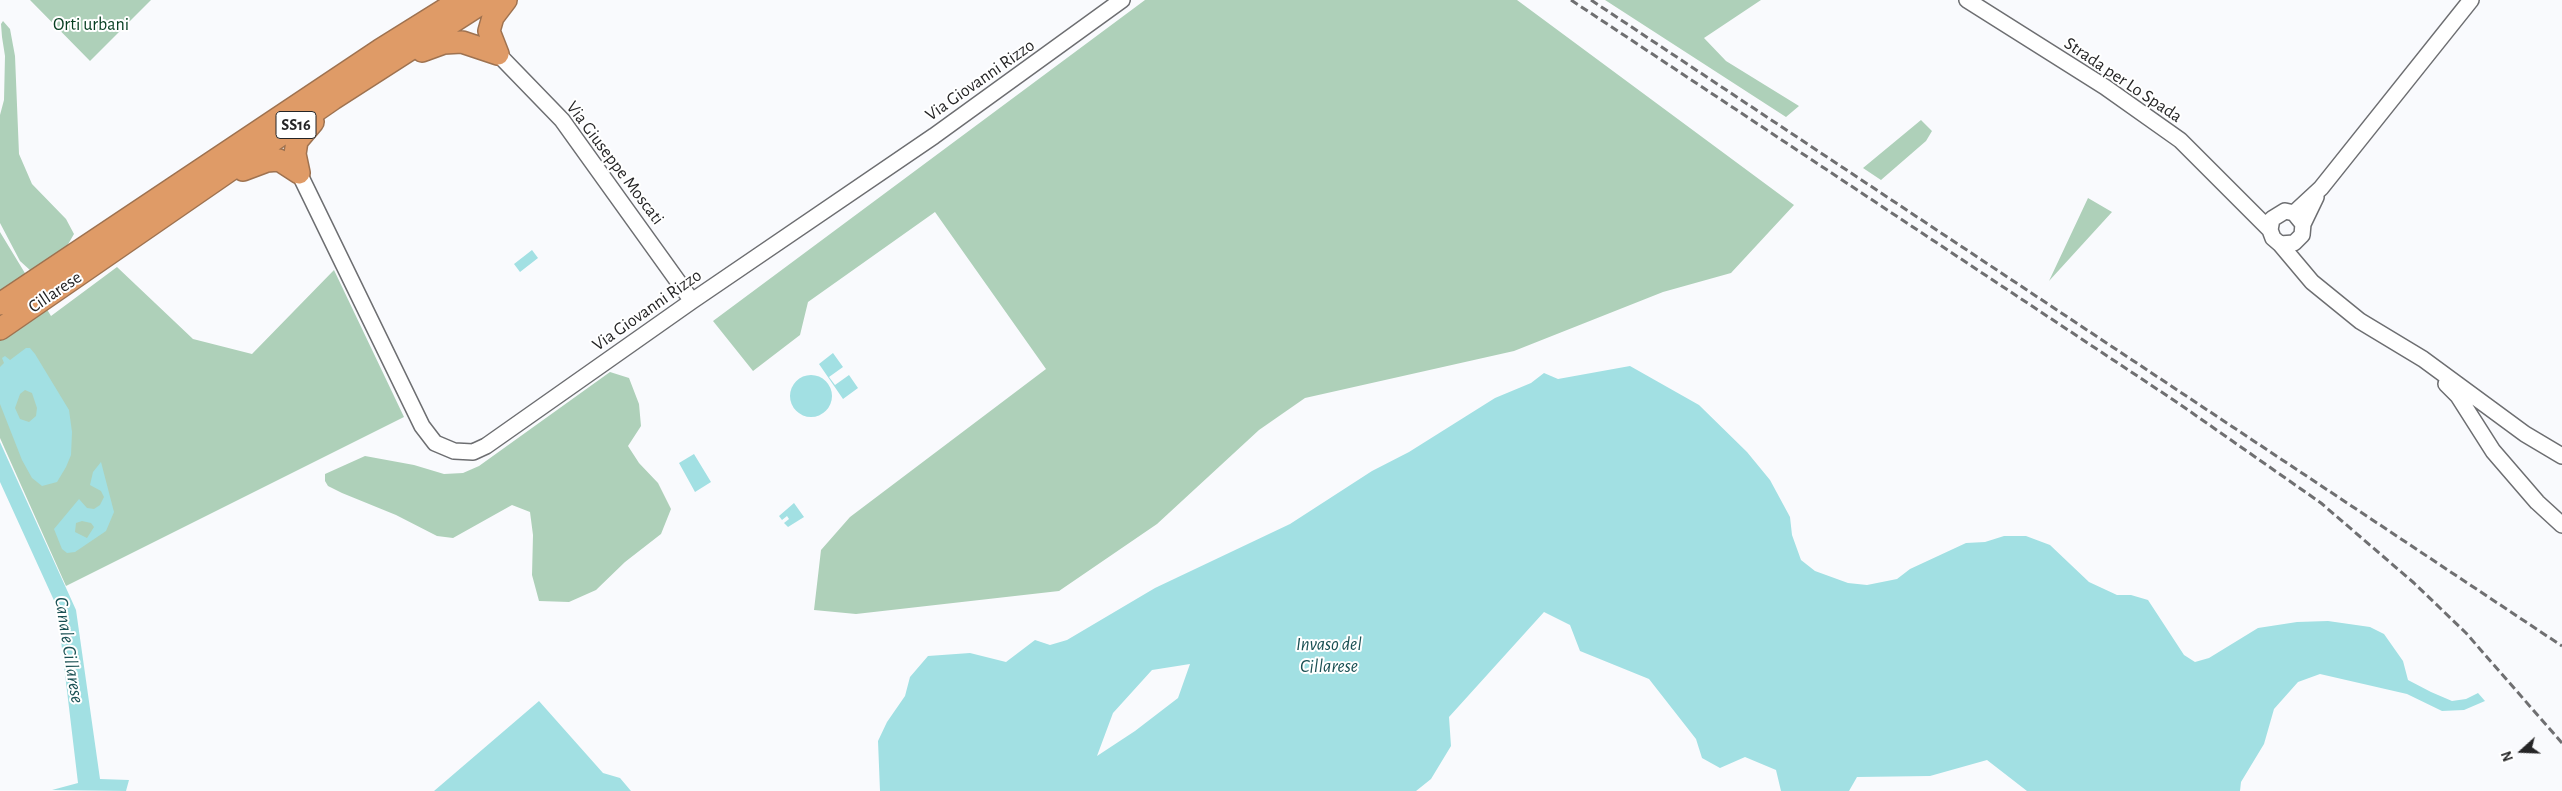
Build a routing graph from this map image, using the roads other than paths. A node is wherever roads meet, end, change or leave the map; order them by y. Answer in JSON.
{"nodes":[{"id":1,"x":434,"y":0,"type":"edge"},
{"id":2,"x":460,"y":0,"type":"edge"},
{"id":3,"x":487,"y":0,"type":"edge"},
{"id":4,"x":506,"y":0,"type":"edge"},
{"id":5,"x":1122,"y":0,"type":"edge"},
{"id":6,"x":1967,"y":0,"type":"edge"},
{"id":7,"x":2471,"y":0,"type":"edge"},
{"id":8,"x":498,"y":54,"type":"junction"},
{"id":9,"x":383,"y":57,"type":"junction"},
{"id":10,"x":333,"y":100,"type":"junction"},
{"id":11,"x":299,"y":173,"type":"junction"},
{"id":12,"x":207,"y":187,"type":"junction"},
{"id":13,"x":2245,"y":207,"type":"junction"},
{"id":14,"x":2293,"y":216,"type":"junction"},
{"id":15,"x":2270,"y":230,"type":"junction"},
{"id":16,"x":2298,"y":240,"type":"junction"},
{"id":17,"x":2280,"y":244,"type":"junction"},
{"id":18,"x":104,"y":246,"type":"junction"},
{"id":19,"x":2304,"y":271,"type":"junction"},
{"id":20,"x":692,"y":301,"type":"junction"},
{"id":21,"x":0,"y":304,"type":"edge"},
{"id":22,"x":0,"y":328,"type":"edge"},
{"id":23,"x":2423,"y":359,"type":"junction"},
{"id":24,"x":2562,"y":456,"type":"edge"},
{"id":25,"x":2562,"y":525,"type":"edge"}],
"edges":[{"from":1,"to":9,"type":"highway"},
{"from":2,"to":9,"type":"highway","number":"SS16"},
{"from":3,"to":9,"type":"highway","number":"SS16"},
{"from":4,"to":8,"type":"highway"},
{"from":5,"to":20,"type":"street","name":"Via Giovanni Rizzo"},
{"from":6,"to":13,"type":"street","name":"Strada per Lo Spada"},
{"from":7,"to":14,"type":"street"},
{"from":8,"to":9,"type":"highway"},
{"from":8,"to":20,"type":"street","name":"Via Giuseppe Moscati"},
{"from":9,"to":10,"type":"highway","number":"SS16"},
{"from":9,"to":18,"type":"highway","number":"SS16"},
{"from":10,"to":11,"type":"highway"},
{"from":10,"to":12,"type":"highway","number":"SS16"},
{"from":11,"to":12,"type":"highway"},
{"from":11,"to":20,"type":"street","name":"Via Giovanni Rizzo"},
{"from":12,"to":18,"type":"highway","number":"SS16"},
{"from":13,"to":14,"type":"street"},
{"from":13,"to":15,"type":"street","name":"Strada per Lo Spada"},
{"from":14,"to":15,"type":"street"},
{"from":14,"to":16,"type":"street"},
{"from":15,"to":17,"type":"street"},
{"from":16,"to":17,"type":"street"},
{"from":16,"to":19,"type":"street"},
{"from":17,"to":19,"type":"street"},
{"from":18,"to":21,"type":"highway","name":"Cillarese","number":"SS16"},
{"from":18,"to":22,"type":"highway","name":"Cillarese","number":"SS16"},
{"from":19,"to":23,"type":"street"},
{"from":23,"to":24,"type":"street"},
{"from":23,"to":25,"type":"street"}]}
